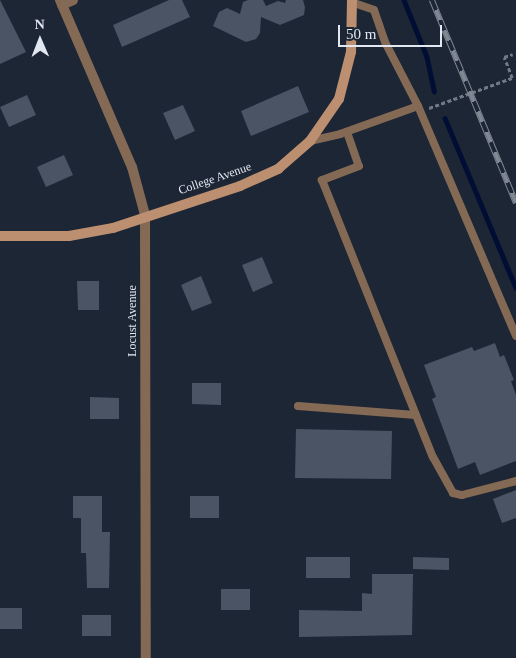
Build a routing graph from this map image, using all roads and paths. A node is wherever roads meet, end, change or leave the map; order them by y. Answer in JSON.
{"nodes":[{"id":1,"x":73,"y":0,"type":"edge"},
{"id":2,"x":352,"y":1,"type":"edge"},
{"id":3,"x":61,"y":2,"type":"edge"},
{"id":4,"x":512,"y":54,"type":"dead end"},
{"id":5,"x":420,"y":109,"type":"junction"},
{"id":6,"x":347,"y":132,"type":"junction"},
{"id":7,"x":310,"y":142,"type":"junction"},
{"id":8,"x":145,"y":215,"type":"junction"},
{"id":9,"x":0,"y":236,"type":"edge"},
{"id":10,"x":516,"y":336,"type":"edge"},
{"id":11,"x":298,"y":406,"type":"dead end"},
{"id":12,"x":416,"y":414,"type":"junction"},
{"id":13,"x":516,"y":480,"type":"edge"},
{"id":14,"x":146,"y":658,"type":"edge"}],
"edges":[{"from":1,"to":3,"type":"street"},
{"from":2,"to":5,"type":"lane"},
{"from":2,"to":7,"type":"street","name":"College Avenue"},
{"from":3,"to":8,"type":"street","name":"Locust Avenue"},
{"from":4,"to":5,"type":"path"},
{"from":5,"to":6,"type":"lane"},
{"from":5,"to":10,"type":"lane"},
{"from":6,"to":7,"type":"lane"},
{"from":6,"to":12,"type":"lane"},
{"from":7,"to":8,"type":"street","name":"College Avenue"},
{"from":8,"to":9,"type":"street","name":"College Avenue"},
{"from":8,"to":14,"type":"street","name":"Locust Avenue"},
{"from":11,"to":12,"type":"lane"},
{"from":12,"to":13,"type":"lane"}]}
